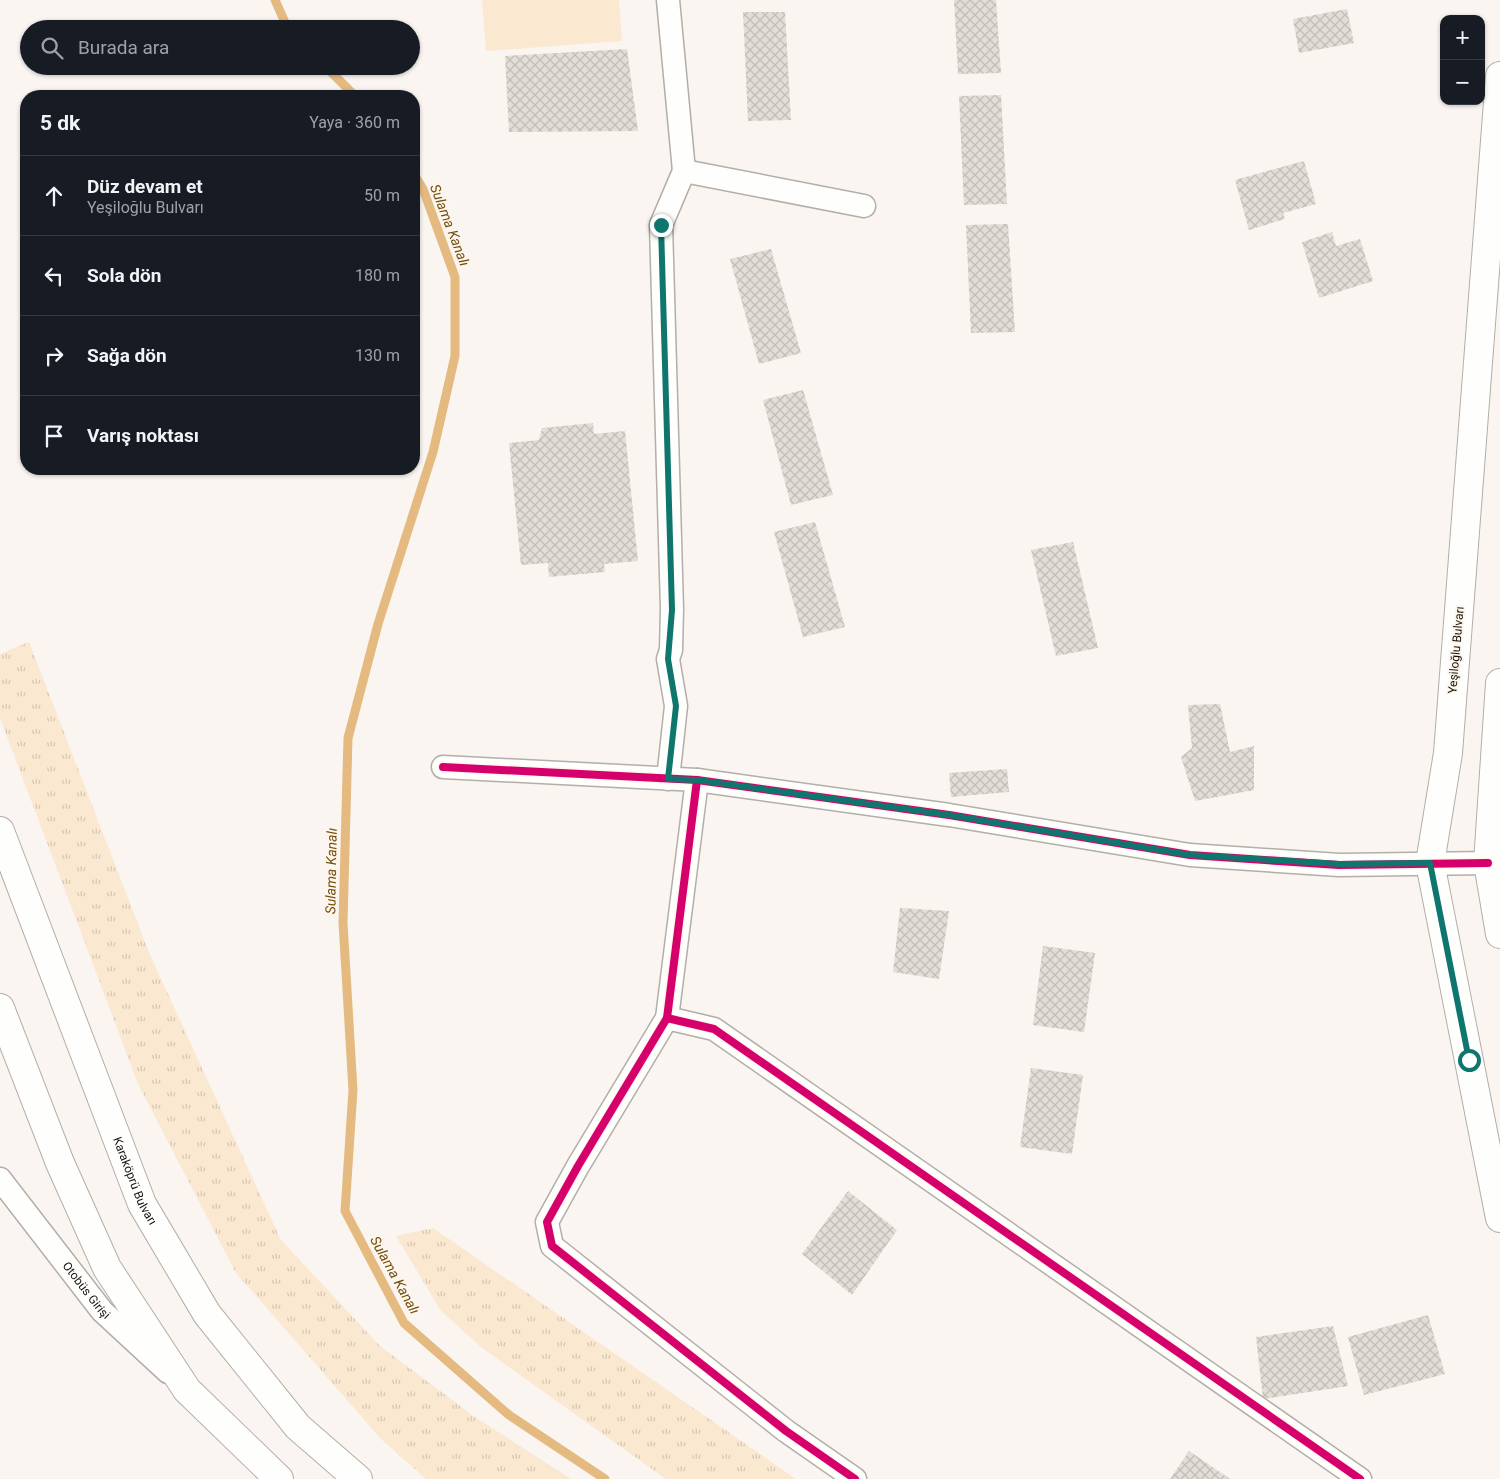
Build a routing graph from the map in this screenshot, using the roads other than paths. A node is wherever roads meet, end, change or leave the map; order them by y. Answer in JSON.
{"nodes":[{"id":1,"x":668,"y":0,"type":"edge"},
{"id":2,"x":1500,"y":76,"type":"edge"},
{"id":3,"x":684,"y":171,"type":"junction"},
{"id":4,"x":864,"y":206,"type":"dead end"},
{"id":5,"x":1500,"y":683,"type":"edge"},
{"id":6,"x":444,"y":767,"type":"dead end"},
{"id":7,"x":668,"y":779,"type":"junction"},
{"id":8,"x":697,"y":780,"type":"junction"},
{"id":9,"x":0,"y":831,"type":"edge"},
{"id":10,"x":1430,"y":863,"type":"junction"},
{"id":11,"x":1488,"y":863,"type":"junction"},
{"id":12,"x":1500,"y":934,"type":"edge"},
{"id":13,"x":0,"y":1008,"type":"edge"},
{"id":14,"x":667,"y":1018,"type":"junction"},
{"id":15,"x":0,"y":1179,"type":"edge"},
{"id":16,"x":1500,"y":1218,"type":"edge"},
{"id":17,"x":187,"y":1390,"type":"junction"},
{"id":18,"x":279,"y":1479,"type":"edge"},
{"id":19,"x":358,"y":1479,"type":"edge"},
{"id":20,"x":855,"y":1479,"type":"edge"},
{"id":21,"x":1360,"y":1479,"type":"edge"}],
"edges":[{"from":1,"to":3,"type":"street"},
{"from":2,"to":10,"type":"main road","name":"Yeşiloğlu Bulvarı"},
{"from":3,"to":4,"type":"street"},
{"from":3,"to":7,"type":"street"},
{"from":5,"to":11,"type":"main road"},
{"from":6,"to":7,"type":"street"},
{"from":7,"to":8,"type":"street"},
{"from":8,"to":10,"type":"street"},
{"from":8,"to":14,"type":"street"},
{"from":9,"to":19,"type":"main road","name":"Karaköprü Bulvarı"},
{"from":10,"to":11,"type":"street"},
{"from":10,"to":16,"type":"main road","name":"Yeşiloğlu Bulvarı"},
{"from":11,"to":12,"type":"main road"},
{"from":13,"to":17,"type":"main road"},
{"from":14,"to":20,"type":"street"},
{"from":14,"to":21,"type":"street"},
{"from":15,"to":17,"type":"street","name":"Otobüs Girişi"},
{"from":17,"to":18,"type":"main road"}]}
